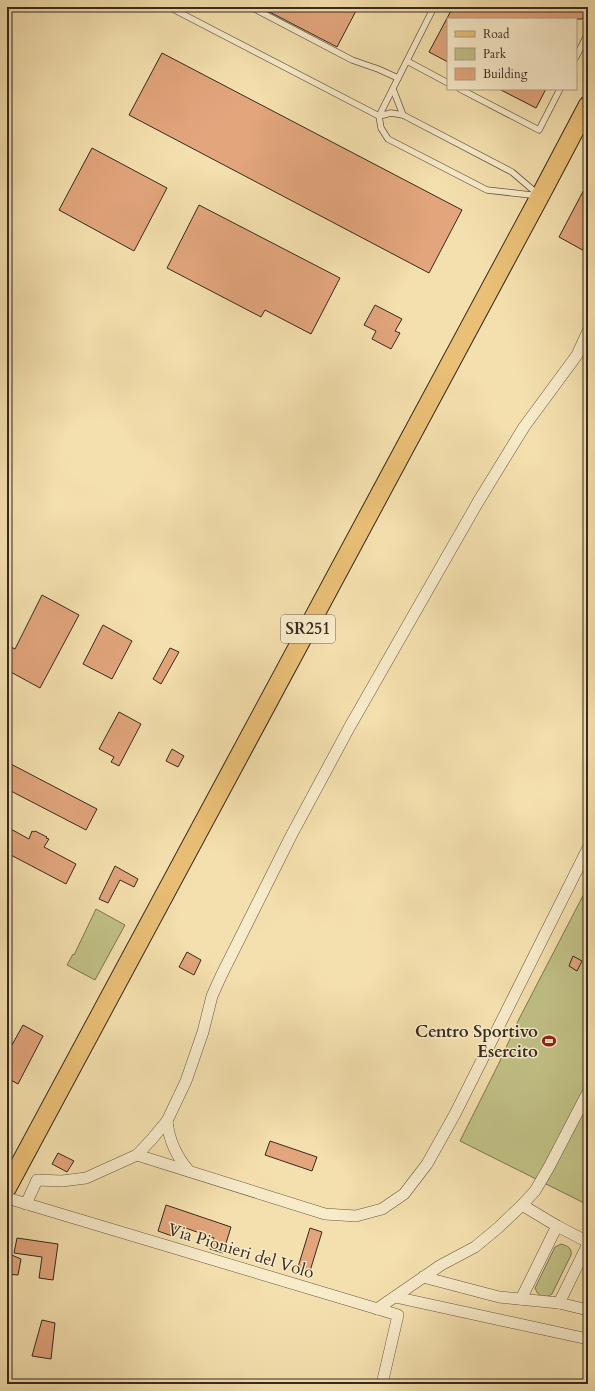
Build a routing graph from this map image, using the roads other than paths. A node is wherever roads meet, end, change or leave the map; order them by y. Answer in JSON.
{"nodes":[{"id":1,"x":169,"y":7,"type":"edge"},
{"id":2,"x":251,"y":7,"type":"edge"},
{"id":3,"x":434,"y":7,"type":"edge"},
{"id":4,"x":588,"y":33,"type":"edge"},
{"id":5,"x":577,"y":55,"type":"edge"},
{"id":6,"x":407,"y":61,"type":"junction"},
{"id":7,"x":398,"y":78,"type":"junction"},
{"id":8,"x":447,"y":82,"type":"edge"},
{"id":9,"x":393,"y":89,"type":"junction"},
{"id":10,"x":462,"y":90,"type":"edge"},
{"id":11,"x":559,"y":90,"type":"edge"},
{"id":12,"x":588,"y":105,"type":"edge"},
{"id":13,"x":403,"y":115,"type":"junction"},
{"id":14,"x":379,"y":116,"type":"junction"},
{"id":15,"x":540,"y":196,"type":"junction"},
{"id":16,"x":588,"y":331,"type":"edge"},
{"id":17,"x":588,"y":848,"type":"edge"},
{"id":18,"x":588,"y":1092,"type":"edge"},
{"id":19,"x":167,"y":1121,"type":"junction"},
{"id":20,"x":137,"y":1155,"type":"junction"},
{"id":21,"x":189,"y":1171,"type":"junction"},
{"id":22,"x":7,"y":1188,"type":"edge"},
{"id":23,"x":7,"y":1198,"type":"edge"},
{"id":24,"x":26,"y":1204,"type":"junction"},
{"id":25,"x":522,"y":1204,"type":"junction"},
{"id":26,"x":557,"y":1226,"type":"junction"},
{"id":27,"x":588,"y":1243,"type":"edge"},
{"id":28,"x":423,"y":1277,"type":"junction"},
{"id":29,"x":395,"y":1297,"type":"junction"},
{"id":30,"x":521,"y":1299,"type":"junction"},
{"id":31,"x":559,"y":1303,"type":"junction"},
{"id":32,"x":377,"y":1309,"type":"junction"},
{"id":33,"x":588,"y":1310,"type":"edge"},
{"id":34,"x":588,"y":1339,"type":"edge"},
{"id":35,"x":382,"y":1384,"type":"edge"}],
"edges":[{"from":1,"to":14,"type":"lane"},
{"from":2,"to":7,"type":"lane"},
{"from":3,"to":6,"type":"lane"},
{"from":4,"to":5,"type":"lane"},
{"from":6,"to":7,"type":"lane"},
{"from":6,"to":8,"type":"lane"},
{"from":7,"to":9,"type":"lane"},
{"from":9,"to":13,"type":"lane"},
{"from":9,"to":14,"type":"lane"},
{"from":10,"to":11,"type":"lane"},
{"from":12,"to":15,"type":"main road","number":"SR251"},
{"from":13,"to":14,"type":"lane"},
{"from":13,"to":15,"type":"lane"},
{"from":14,"to":15,"type":"lane"},
{"from":15,"to":22,"type":"main road","number":"SR251"},
{"from":16,"to":19,"type":"street"},
{"from":17,"to":21,"type":"street"},
{"from":18,"to":25,"type":"street"},
{"from":19,"to":20,"type":"street"},
{"from":19,"to":21,"type":"street"},
{"from":20,"to":21,"type":"street"},
{"from":20,"to":24,"type":"street"},
{"from":23,"to":24,"type":"street","name":"Via Pionieri del Volo"},
{"from":24,"to":32,"type":"street","name":"Via Pionieri del Volo"},
{"from":25,"to":26,"type":"street"},
{"from":25,"to":28,"type":"street"},
{"from":26,"to":27,"type":"street"},
{"from":26,"to":30,"type":"street"},
{"from":27,"to":31,"type":"street"},
{"from":28,"to":29,"type":"street"},
{"from":28,"to":30,"type":"street"},
{"from":29,"to":32,"type":"street"},
{"from":29,"to":34,"type":"street"},
{"from":30,"to":31,"type":"street"},
{"from":31,"to":33,"type":"street"},
{"from":32,"to":35,"type":"street","name":"Via Pionieri del Volo"}]}
